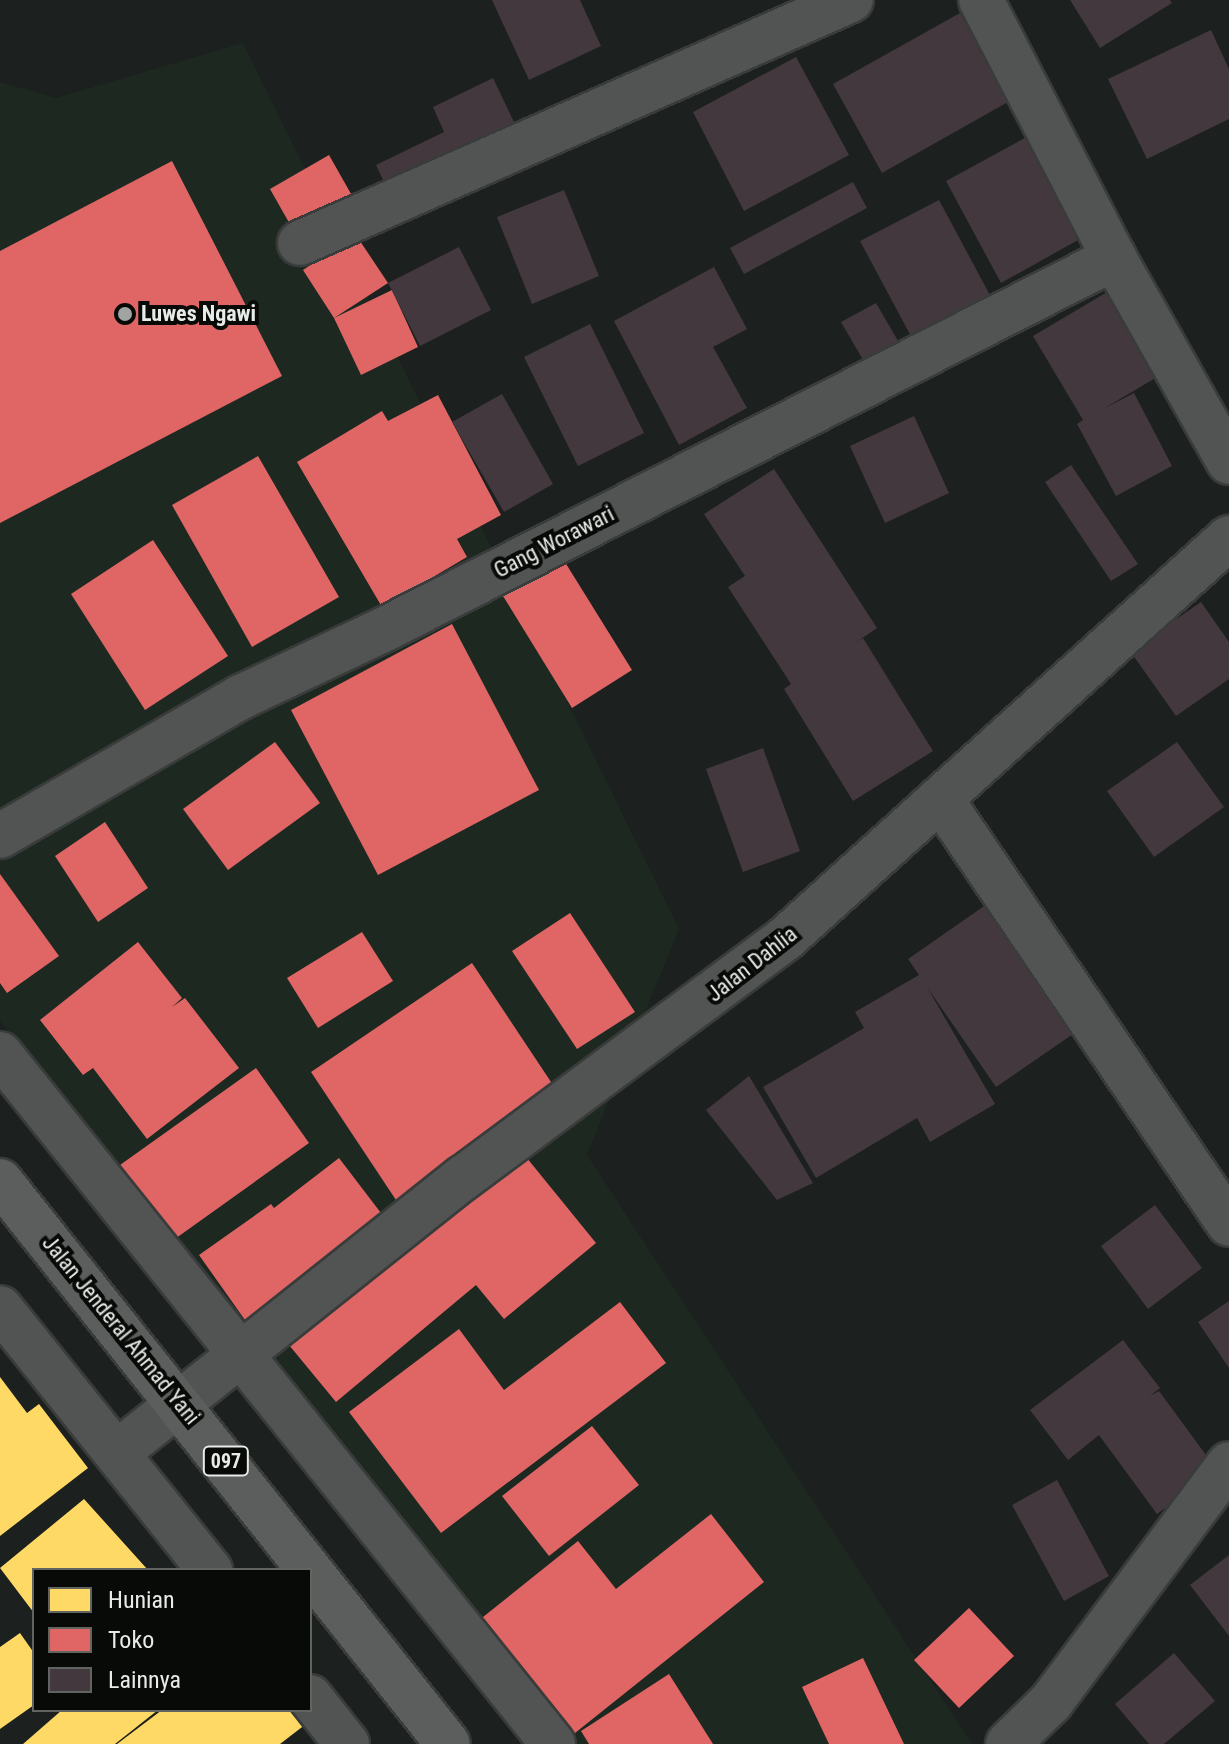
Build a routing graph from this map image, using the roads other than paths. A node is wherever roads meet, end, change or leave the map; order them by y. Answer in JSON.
{"nodes":[{"id":1,"x":851,"y":0,"type":"edge"},
{"id":2,"x":981,"y":0,"type":"edge"},
{"id":3,"x":300,"y":243,"type":"dead end"},
{"id":4,"x":1114,"y":258,"type":"junction"},
{"id":5,"x":1229,"y":462,"type":"edge"},
{"id":6,"x":1229,"y":538,"type":"edge"},
{"id":7,"x":942,"y":801,"type":"junction"},
{"id":8,"x":0,"y":836,"type":"edge"},
{"id":9,"x":0,"y":1054,"type":"edge"},
{"id":10,"x":0,"y":1181,"type":"edge"},
{"id":11,"x":1229,"y":1224,"type":"edge"},
{"id":12,"x":0,"y":1308,"type":"edge"},
{"id":13,"x":245,"y":1354,"type":"junction"},
{"id":14,"x":181,"y":1403,"type":"junction"},
{"id":15,"x":118,"y":1452,"type":"junction"},
{"id":16,"x":1229,"y":1464,"type":"edge"},
{"id":17,"x":208,"y":1568,"type":"edge"},
{"id":18,"x":310,"y":1568,"type":"edge"},
{"id":19,"x":312,"y":1570,"type":"edge"},
{"id":20,"x":312,"y":1700,"type":"edge"},
{"id":21,"x":347,"y":1744,"type":"edge"},
{"id":22,"x":448,"y":1744,"type":"edge"},
{"id":23,"x":553,"y":1744,"type":"edge"},
{"id":24,"x":1008,"y":1744,"type":"edge"}],
"edges":[{"from":1,"to":3,"type":"street"},
{"from":2,"to":4,"type":"street"},
{"from":4,"to":5,"type":"street"},
{"from":4,"to":8,"type":"street","name":"Gang Worawari"},
{"from":6,"to":7,"type":"street","name":"Jalan Dahlia"},
{"from":7,"to":11,"type":"street"},
{"from":7,"to":13,"type":"street","name":"Jalan Dahlia"},
{"from":9,"to":13,"type":"street"},
{"from":10,"to":14,"type":"main road","name":"Jalan Jenderal Ahmad Yani","number":"097"},
{"from":12,"to":15,"type":"street"},
{"from":13,"to":14,"type":"street","name":"Jalan Dahlia"},
{"from":13,"to":23,"type":"street"},
{"from":14,"to":15,"type":"street","name":"Jalan Dahlia"},
{"from":14,"to":18,"type":"main road","name":"Jalan Jenderal Ahmad Yani","number":"097"},
{"from":15,"to":17,"type":"street"},
{"from":16,"to":24,"type":"street"},
{"from":19,"to":22,"type":"main road","name":"Jalan Jenderal Ahmad Yani","number":"097"},
{"from":20,"to":21,"type":"street"}]}
